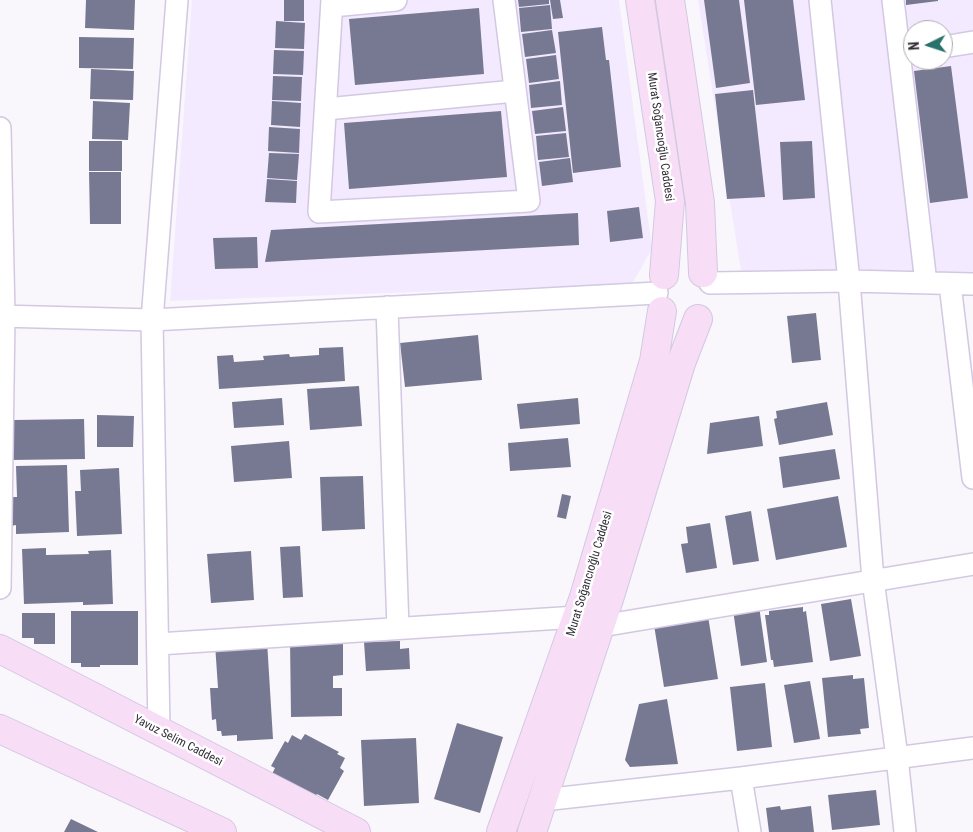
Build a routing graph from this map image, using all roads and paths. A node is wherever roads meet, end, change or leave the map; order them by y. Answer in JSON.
{"nodes":[{"id":1,"x":177,"y":0,"type":"edge"},
{"id":2,"x":396,"y":0,"type":"edge"},
{"id":3,"x":504,"y":0,"type":"edge"},
{"id":4,"x":640,"y":0,"type":"edge"},
{"id":5,"x":670,"y":0,"type":"edge"},
{"id":6,"x":820,"y":0,"type":"edge"},
{"id":7,"x":892,"y":0,"type":"edge"},
{"id":8,"x":332,"y":3,"type":"edge"},
{"id":9,"x":903,"y":41,"type":"edge"},
{"id":10,"x":973,"y":42,"type":"edge"},
{"id":11,"x":953,"y":45,"type":"edge"},
{"id":12,"x":908,"y":70,"type":"edge"},
{"id":13,"x":515,"y":91,"type":"junction"},
{"id":14,"x":326,"y":109,"type":"junction"},
{"id":15,"x":0,"y":128,"type":"edge"},
{"id":16,"x":706,"y":278,"type":"junction"},
{"id":17,"x":849,"y":281,"type":"junction"},
{"id":18,"x":926,"y":283,"type":"junction"},
{"id":19,"x":950,"y":284,"type":"junction"},
{"id":20,"x":973,"y":284,"type":"edge"},
{"id":21,"x":661,"y":293,"type":"junction"},
{"id":22,"x":387,"y":307,"type":"junction"},
{"id":23,"x":2,"y":316,"type":"edge"},
{"id":24,"x":152,"y":320,"type":"junction"},
{"id":25,"x":698,"y":320,"type":"junction"},
{"id":26,"x":973,"y":478,"type":"edge"},
{"id":27,"x":973,"y":564,"type":"edge"},
{"id":28,"x":873,"y":580,"type":"junction"},
{"id":29,"x":0,"y":588,"type":"edge"},
{"id":30,"x":589,"y":621,"type":"junction"},
{"id":31,"x":398,"y":628,"type":"junction"},
{"id":32,"x":158,"y":644,"type":"junction"},
{"id":33,"x":0,"y":650,"type":"edge"},
{"id":34,"x":0,"y":729,"type":"edge"},
{"id":35,"x":159,"y":731,"type":"junction"},
{"id":36,"x":973,"y":748,"type":"edge"},
{"id":37,"x":897,"y":757,"type":"junction"},
{"id":38,"x":741,"y":778,"type":"junction"},
{"id":39,"x":543,"y":800,"type":"junction"},
{"id":40,"x":504,"y":826,"type":"edge"},
{"id":41,"x":222,"y":832,"type":"edge"},
{"id":42,"x":356,"y":832,"type":"edge"},
{"id":43,"x":481,"y":832,"type":"edge"},
{"id":44,"x":532,"y":832,"type":"edge"},
{"id":45,"x":750,"y":832,"type":"edge"},
{"id":46,"x":905,"y":832,"type":"edge"}],
"edges":[{"from":1,"to":24,"type":"street"},
{"from":2,"to":8,"type":"street"},
{"from":3,"to":13,"type":"street"},
{"from":4,"to":21,"type":"main road","name":"Murat Soğancıoğlu Caddesi"},
{"from":5,"to":16,"type":"main road"},
{"from":6,"to":17,"type":"street"},
{"from":7,"to":9,"type":"street"},
{"from":8,"to":14,"type":"street"},
{"from":10,"to":11,"type":"street"},
{"from":12,"to":18,"type":"street"},
{"from":13,"to":14,"type":"street"},
{"from":13,"to":14,"type":"street"},
{"from":15,"to":23,"type":"street"},
{"from":16,"to":17,"type":"street"},
{"from":16,"to":21,"type":"main road"},
{"from":16,"to":25,"type":"main road"},
{"from":17,"to":18,"type":"street"},
{"from":17,"to":28,"type":"street"},
{"from":18,"to":19,"type":"street"},
{"from":19,"to":20,"type":"street"},
{"from":19,"to":26,"type":"street"},
{"from":21,"to":22,"type":"street"},
{"from":21,"to":25,"type":"main road"},
{"from":21,"to":30,"type":"main road","name":"Murat Soğancıoğlu Caddesi"},
{"from":22,"to":24,"type":"street"},
{"from":22,"to":31,"type":"street"},
{"from":23,"to":24,"type":"street"},
{"from":23,"to":29,"type":"street"},
{"from":24,"to":32,"type":"street"},
{"from":25,"to":30,"type":"main road","name":"Murat Soğancıoğlu Caddesi"},
{"from":27,"to":28,"type":"street"},
{"from":28,"to":30,"type":"street"},
{"from":28,"to":37,"type":"street"},
{"from":30,"to":31,"type":"street"},
{"from":30,"to":39,"type":"main road","name":"Murat Soğancıoğlu Caddesi"},
{"from":30,"to":40,"type":"main road","name":"Murat Soğancıoğlu Caddesi"},
{"from":31,"to":32,"type":"street"},
{"from":32,"to":35,"type":"street"},
{"from":33,"to":35,"type":"main road","name":"Yavuz Selim Caddesi"},
{"from":34,"to":41,"type":"main road"},
{"from":35,"to":42,"type":"main road","name":"Yavuz Selim Caddesi"},
{"from":36,"to":37,"type":"street"},
{"from":37,"to":38,"type":"street"},
{"from":37,"to":46,"type":"street"},
{"from":38,"to":39,"type":"street"},
{"from":38,"to":45,"type":"street"},
{"from":39,"to":44,"type":"main road","name":"Murat Soğancıoğlu Caddesi"},
{"from":40,"to":43,"type":"main road"}]}
